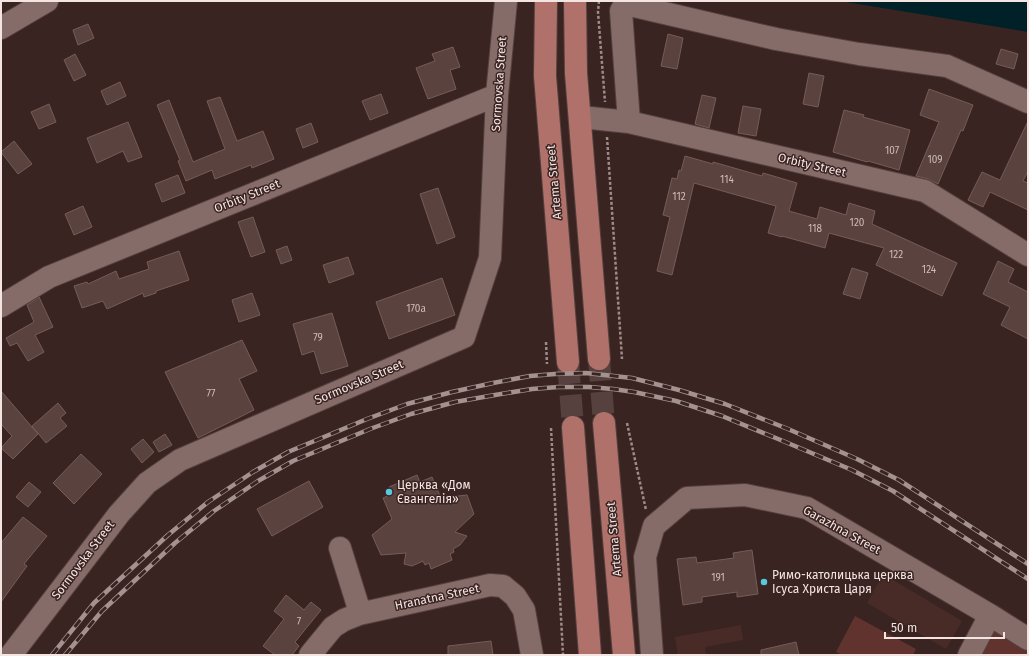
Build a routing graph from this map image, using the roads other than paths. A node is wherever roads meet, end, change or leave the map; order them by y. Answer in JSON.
{"nodes":[{"id":1,"x":47,"y":1,"type":"edge"},
{"id":2,"x":506,"y":1,"type":"edge"},
{"id":3,"x":546,"y":1,"type":"edge"},
{"id":4,"x":575,"y":1,"type":"edge"},
{"id":5,"x":1,"y":28,"type":"edge"},
{"id":6,"x":497,"y":95,"type":"junction"},
{"id":7,"x":1028,"y":102,"type":"edge"},
{"id":8,"x":580,"y":117,"type":"junction"},
{"id":9,"x":629,"y":122,"type":"junction"},
{"id":10,"x":1028,"y":255,"type":"edge"},
{"id":11,"x":1,"y":306,"type":"edge"},
{"id":12,"x":599,"y":359,"type":"tunnel mouth"},
{"id":13,"x":568,"y":362,"type":"tunnel mouth"},
{"id":14,"x":604,"y":423,"type":"tunnel mouth"},
{"id":15,"x":573,"y":427,"type":"tunnel mouth"},
{"id":16,"x":340,"y":548,"type":"dead end"},
{"id":17,"x":359,"y":614,"type":"junction"},
{"id":18,"x":990,"y":615,"type":"junction"},
{"id":19,"x":1028,"y":639,"type":"edge"},
{"id":20,"x":11,"y":655,"type":"edge"},
{"id":21,"x":310,"y":655,"type":"edge"},
{"id":22,"x":532,"y":655,"type":"edge"},
{"id":23,"x":590,"y":655,"type":"edge"},
{"id":24,"x":624,"y":655,"type":"edge"},
{"id":25,"x":652,"y":655,"type":"edge"},
{"id":26,"x":969,"y":655,"type":"edge"}],
"edges":[{"from":1,"to":5,"type":"street"},
{"from":2,"to":6,"type":"street","name":"Sormovska Street"},
{"from":3,"to":13,"type":"main road","name":"Artema Street"},
{"from":4,"to":8,"type":"main road"},
{"from":6,"to":11,"type":"street","name":"Orbity Street"},
{"from":6,"to":20,"type":"street","name":"Sormovska Street"},
{"from":7,"to":9,"type":"street"},
{"from":8,"to":9,"type":"street","name":"Orbity Street"},
{"from":8,"to":12,"type":"main road"},
{"from":9,"to":10,"type":"street","name":"Orbity Street"},
{"from":14,"to":24,"type":"main road","name":"Artema Street"},
{"from":15,"to":23,"type":"main road"},
{"from":16,"to":17,"type":"street"},
{"from":17,"to":21,"type":"street","name":"Hranatna Street"},
{"from":17,"to":22,"type":"street","name":"Hranatna Street"},
{"from":18,"to":19,"type":"street","name":"Garazhna Street"},
{"from":18,"to":25,"type":"street","name":"Garazhna Street"},
{"from":18,"to":26,"type":"street"}]}
